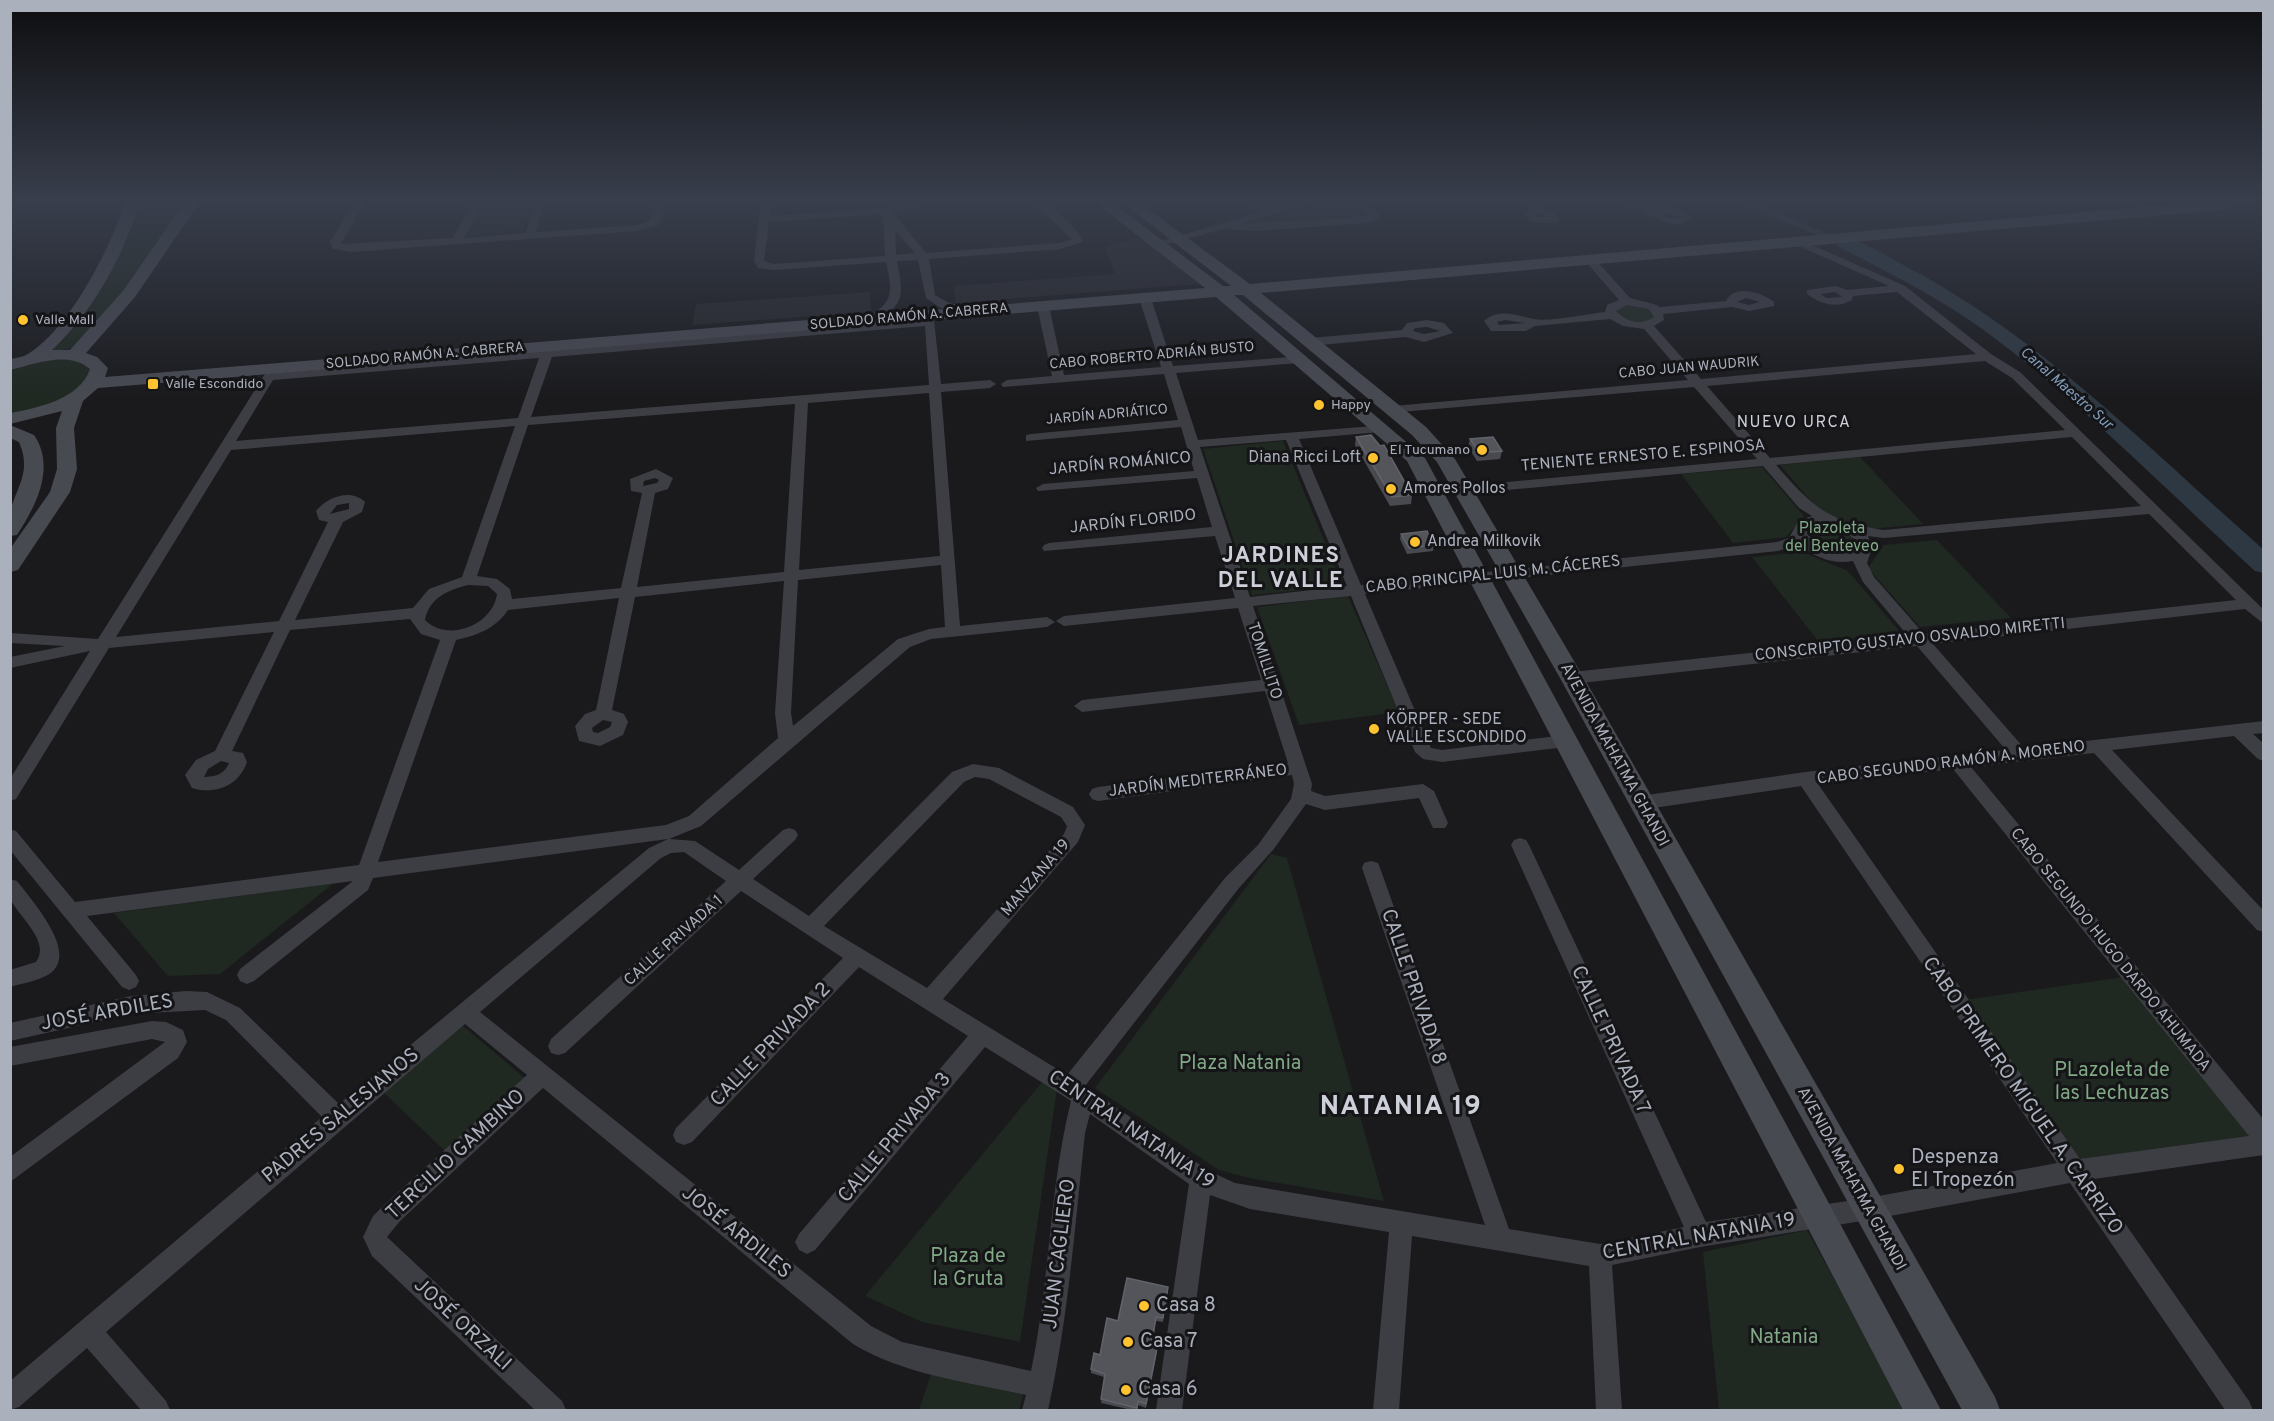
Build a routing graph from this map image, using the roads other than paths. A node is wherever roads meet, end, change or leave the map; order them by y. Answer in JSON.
{"nodes":[{"id":1,"x":105,"y":266,"type":"edge"},
{"id":2,"x":148,"y":266,"type":"edge"},
{"id":3,"x":899,"y":266,"type":"edge"},
{"id":4,"x":918,"y":266,"type":"edge"},
{"id":5,"x":1186,"y":266,"type":"edge"},
{"id":6,"x":1215,"y":266,"type":"edge"},
{"id":7,"x":1526,"y":266,"type":"edge"},
{"id":8,"x":1596,"y":266,"type":"edge"},
{"id":9,"x":1852,"y":266,"type":"edge"},
{"id":10,"x":912,"y":281,"type":"junction"},
{"id":11,"x":1900,"y":288,"type":"junction"},
{"id":12,"x":1246,"y":289,"type":"junction"},
{"id":13,"x":1220,"y":292,"type":"junction"},
{"id":14,"x":1846,"y":293,"type":"dead end"},
{"id":15,"x":1145,"y":298,"type":"junction"},
{"id":16,"x":1626,"y":301,"type":"junction"},
{"id":17,"x":1732,"y":304,"type":"dead end"},
{"id":18,"x":1043,"y":306,"type":"junction"},
{"id":19,"x":1658,"y":311,"type":"junction"},
{"id":20,"x":975,"y":312,"type":"junction"},
{"id":21,"x":1612,"y":315,"type":"junction"},
{"id":22,"x":867,"y":321,"type":"junction"},
{"id":23,"x":1532,"y":322,"type":"dead end"},
{"id":24,"x":1647,"y":325,"type":"junction"},
{"id":25,"x":1406,"y":333,"type":"dead end"},
{"id":26,"x":1305,"y":351,"type":"junction"},
{"id":27,"x":548,"y":353,"type":"junction"},
{"id":28,"x":74,"y":356,"type":"junction"},
{"id":29,"x":1988,"y":357,"type":"junction"},
{"id":30,"x":33,"y":359,"type":"junction"},
{"id":31,"x":10,"y":365,"type":"edge"},
{"id":32,"x":1167,"y":370,"type":"junction"},
{"id":33,"x":1059,"y":379,"type":"junction"},
{"id":34,"x":1698,"y":382,"type":"junction"},
{"id":35,"x":93,"y":383,"type":"junction"},
{"id":36,"x":990,"y":384,"type":"dead end"},
{"id":37,"x":1007,"y":384,"type":"dead end"},
{"id":38,"x":936,"y":388,"type":"junction"},
{"id":39,"x":75,"y":398,"type":"junction"},
{"id":40,"x":802,"y":399,"type":"junction"},
{"id":41,"x":10,"y":419,"type":"edge"},
{"id":42,"x":1387,"y":419,"type":"junction"},
{"id":43,"x":524,"y":420,"type":"junction"},
{"id":44,"x":1185,"y":423,"type":"junction"},
{"id":45,"x":10,"y":430,"type":"edge"},
{"id":46,"x":2076,"y":433,"type":"junction"},
{"id":47,"x":1291,"y":436,"type":"junction"},
{"id":48,"x":1031,"y":438,"type":"dead end"},
{"id":49,"x":1191,"y":444,"type":"junction"},
{"id":50,"x":226,"y":446,"type":"junction"},
{"id":51,"x":1766,"y":461,"type":"junction"},
{"id":52,"x":1201,"y":474,"type":"junction"},
{"id":53,"x":1043,"y":488,"type":"dead end"},
{"id":54,"x":1464,"y":490,"type":"junction"},
{"id":55,"x":649,"y":491,"type":"dead end"},
{"id":56,"x":1804,"y":506,"type":"junction"},
{"id":57,"x":2153,"y":509,"type":"junction"},
{"id":58,"x":338,"y":519,"type":"dead end"},
{"id":59,"x":1831,"y":521,"type":"junction"},
{"id":60,"x":1804,"y":528,"type":"junction"},
{"id":61,"x":10,"y":530,"type":"edge"},
{"id":62,"x":1855,"y":530,"type":"junction"},
{"id":63,"x":1220,"y":531,"type":"junction"},
{"id":64,"x":1884,"y":534,"type":"junction"},
{"id":65,"x":1778,"y":546,"type":"junction"},
{"id":66,"x":1049,"y":548,"type":"dead end"},
{"id":67,"x":1816,"y":550,"type":"junction"},
{"id":68,"x":1863,"y":550,"type":"junction"},
{"id":69,"x":1830,"y":556,"type":"junction"},
{"id":70,"x":948,"y":560,"type":"junction"},
{"id":71,"x":10,"y":564,"type":"edge"},
{"id":72,"x":1512,"y":572,"type":"junction"},
{"id":73,"x":792,"y":575,"type":"junction"},
{"id":74,"x":1478,"y":576,"type":"junction"},
{"id":75,"x":1868,"y":579,"type":"junction"},
{"id":76,"x":468,"y":580,"type":"junction"},
{"id":77,"x":1356,"y":590,"type":"junction"},
{"id":78,"x":627,"y":592,"type":"junction"},
{"id":79,"x":1245,"y":602,"type":"junction"},
{"id":80,"x":2248,"y":604,"type":"junction"},
{"id":81,"x":504,"y":605,"type":"junction"},
{"id":82,"x":417,"y":613,"type":"junction"},
{"id":83,"x":2264,"y":619,"type":"edge"},
{"id":84,"x":1064,"y":621,"type":"dead end"},
{"id":85,"x":1047,"y":622,"type":"dead end"},
{"id":86,"x":286,"y":626,"type":"junction"},
{"id":87,"x":953,"y":632,"type":"junction"},
{"id":88,"x":450,"y":635,"type":"junction"},
{"id":89,"x":10,"y":638,"type":"edge"},
{"id":90,"x":1920,"y":639,"type":"junction"},
{"id":91,"x":105,"y":643,"type":"junction"},
{"id":92,"x":10,"y":663,"type":"edge"},
{"id":93,"x":1572,"y":678,"type":"junction"},
{"id":94,"x":1271,"y":685,"type":"junction"},
{"id":95,"x":1082,"y":706,"type":"dead end"},
{"id":96,"x":603,"y":714,"type":"dead end"},
{"id":97,"x":2264,"y":727,"type":"edge"},
{"id":98,"x":2238,"y":730,"type":"junction"},
{"id":99,"x":787,"y":740,"type":"junction"},
{"id":100,"x":1566,"y":741,"type":"junction"},
{"id":101,"x":2098,"y":746,"type":"junction"},
{"id":102,"x":221,"y":755,"type":"dead end"},
{"id":103,"x":2020,"y":755,"type":"junction"},
{"id":104,"x":2264,"y":755,"type":"edge"},
{"id":105,"x":1958,"y":762,"type":"junction"},
{"id":106,"x":1298,"y":768,"type":"junction"},
{"id":107,"x":1805,"y":779,"type":"junction"},
{"id":108,"x":10,"y":794,"type":"edge"},
{"id":109,"x":1098,"y":794,"type":"dead end"},
{"id":110,"x":1302,"y":795,"type":"junction"},
{"id":111,"x":1640,"y":803,"type":"junction"},
{"id":112,"x":1439,"y":823,"type":"dead end"},
{"id":113,"x":789,"y":835,"type":"dead end"},
{"id":114,"x":10,"y":836,"type":"edge"},
{"id":115,"x":678,"y":843,"type":"joint"},
{"id":116,"x":1520,"y":845,"type":"dead end"},
{"id":117,"x":1371,"y":868,"type":"dead end"},
{"id":118,"x":368,"y":872,"type":"junction"},
{"id":119,"x":741,"y":880,"type":"junction"},
{"id":120,"x":10,"y":886,"type":"edge"},
{"id":121,"x":72,"y":910,"type":"junction"},
{"id":122,"x":2264,"y":924,"type":"edge"},
{"id":123,"x":810,"y":927,"type":"junction"},
{"id":124,"x":858,"y":955,"type":"junction"},
{"id":125,"x":247,"y":975,"type":"dead end"},
{"id":126,"x":10,"y":979,"type":"edge"},
{"id":127,"x":129,"y":981,"type":"dead end"},
{"id":128,"x":930,"y":1000,"type":"junction"},
{"id":129,"x":465,"y":1012,"type":"junction"},
{"id":130,"x":10,"y":1032,"type":"edge"},
{"id":131,"x":983,"y":1034,"type":"junction"},
{"id":132,"x":558,"y":1046,"type":"dead end"},
{"id":133,"x":10,"y":1057,"type":"edge"},
{"id":134,"x":541,"y":1076,"type":"junction"},
{"id":135,"x":1077,"y":1092,"type":"junction"},
{"id":136,"x":338,"y":1118,"type":"junction"},
{"id":137,"x":684,"y":1135,"type":"dead end"},
{"id":138,"x":2264,"y":1137,"type":"edge"},
{"id":139,"x":2264,"y":1144,"type":"edge"},
{"id":140,"x":10,"y":1171,"type":"edge"},
{"id":141,"x":2074,"y":1172,"type":"junction"},
{"id":142,"x":1201,"y":1179,"type":"junction"},
{"id":143,"x":1868,"y":1209,"type":"junction"},
{"id":144,"x":1820,"y":1217,"type":"junction"},
{"id":145,"x":1401,"y":1224,"type":"junction"},
{"id":146,"x":1700,"y":1235,"type":"junction"},
{"id":147,"x":375,"y":1237,"type":"joint"},
{"id":148,"x":1502,"y":1241,"type":"junction"},
{"id":149,"x":807,"y":1242,"type":"dead end"},
{"id":150,"x":1600,"y":1256,"type":"junction"},
{"id":151,"x":89,"y":1332,"type":"junction"},
{"id":152,"x":1041,"y":1386,"type":"junction"},
{"id":153,"x":10,"y":1398,"type":"edge"},
{"id":154,"x":157,"y":1410,"type":"edge"},
{"id":155,"x":554,"y":1410,"type":"edge"},
{"id":156,"x":1035,"y":1410,"type":"edge"},
{"id":157,"x":1169,"y":1410,"type":"edge"},
{"id":158,"x":1386,"y":1410,"type":"edge"},
{"id":159,"x":1609,"y":1410,"type":"edge"},
{"id":160,"x":1923,"y":1410,"type":"edge"},
{"id":161,"x":1982,"y":1410,"type":"edge"},
{"id":162,"x":2240,"y":1410,"type":"edge"}],
"edges":[{"from":1,"to":30,"type":"main road"},
{"from":2,"to":28,"type":"main road"},
{"from":3,"to":10,"type":"street"},
{"from":4,"to":10,"type":"street"},
{"from":5,"to":13,"type":"main road","name":"AVENIDA MAHATMA GHANDI"},
{"from":6,"to":12,"type":"main road","name":"AVENIDA MAHATMA GHANDI"},
{"from":7,"to":12,"type":"main road","name":"SOLDADO RAMÓN A. CABRERA"},
{"from":8,"to":16,"type":"street"},
{"from":9,"to":11,"type":"street"},
{"from":10,"to":20,"type":"street"},
{"from":10,"to":22,"type":"street"},
{"from":11,"to":14,"type":"street"},
{"from":11,"to":29,"type":"street"},
{"from":12,"to":13,"type":"main road","name":"SOLDADO RAMÓN A. CABRERA"},
{"from":12,"to":26,"type":"main road","name":"AVENIDA MAHATMA GHANDI"},
{"from":13,"to":15,"type":"main road","name":"SOLDADO RAMÓN A. CABRERA"},
{"from":13,"to":26,"type":"main road","name":"AVENIDA MAHATMA GHANDI"},
{"from":15,"to":18,"type":"main road","name":"SOLDADO RAMÓN A. CABRERA"},
{"from":15,"to":32,"type":"street","name":"TOMILLITO"},
{"from":16,"to":19,"type":"street"},
{"from":16,"to":21,"type":"street"},
{"from":17,"to":19,"type":"street"},
{"from":18,"to":20,"type":"main road","name":"SOLDADO RAMÓN A. CABRERA"},
{"from":18,"to":33,"type":"street"},
{"from":19,"to":24,"type":"street"},
{"from":20,"to":22,"type":"main road","name":"SOLDADO RAMÓN A. CABRERA"},
{"from":21,"to":23,"type":"street"},
{"from":21,"to":24,"type":"street"},
{"from":22,"to":35,"type":"main road","name":"SOLDADO RAMÓN A. CABRERA"},
{"from":24,"to":34,"type":"street"},
{"from":25,"to":26,"type":"street","name":"CABO ROBERTO ADRIÁN BUSTO"},
{"from":26,"to":32,"type":"street","name":"CABO ROBERTO ADRIÁN BUSTO"},
{"from":26,"to":42,"type":"main road","name":"AVENIDA MAHATMA GHANDI"},
{"from":27,"to":38,"type":"street"},
{"from":27,"to":43,"type":"street"},
{"from":27,"to":50,"type":"street"},
{"from":28,"to":30,"type":"main road"},
{"from":28,"to":35,"type":"main road"},
{"from":29,"to":34,"type":"street","name":"CABO JUAN WAUDRIK"},
{"from":29,"to":46,"type":"street"},
{"from":30,"to":31,"type":"main road"},
{"from":32,"to":33,"type":"street","name":"CABO ROBERTO ADRIÁN BUSTO"},
{"from":32,"to":44,"type":"street","name":"TOMILLITO"},
{"from":33,"to":37,"type":"street","name":"CABO ROBERTO ADRIÁN BUSTO"},
{"from":34,"to":42,"type":"street","name":"CABO JUAN WAUDRIK"},
{"from":34,"to":51,"type":"street"},
{"from":35,"to":39,"type":"main road"},
{"from":36,"to":38,"type":"street"},
{"from":38,"to":40,"type":"street"},
{"from":38,"to":70,"type":"street"},
{"from":39,"to":41,"type":"main road"},
{"from":39,"to":71,"type":"main road"},
{"from":40,"to":43,"type":"street"},
{"from":40,"to":73,"type":"street"},
{"from":42,"to":47,"type":"street","name":"CABO JUAN WAUDRIK"},
{"from":42,"to":54,"type":"main road","name":"AVENIDA MAHATMA GHANDI"},
{"from":42,"to":74,"type":"main road","name":"AVENIDA MAHATMA GHANDI"},
{"from":43,"to":50,"type":"street"},
{"from":43,"to":76,"type":"street"},
{"from":44,"to":48,"type":"street","name":"JARDÍN ADRIÁTICO"},
{"from":44,"to":49,"type":"street","name":"TOMILLITO"},
{"from":45,"to":61,"type":"main road"},
{"from":46,"to":51,"type":"street","name":"TENIENTE ERNESTO E. ESPINOSA"},
{"from":46,"to":57,"type":"street"},
{"from":47,"to":49,"type":"street","name":"CABO JUAN WAUDRIK"},
{"from":47,"to":77,"type":"street"},
{"from":49,"to":52,"type":"street","name":"TOMILLITO"},
{"from":50,"to":91,"type":"street"},
{"from":51,"to":54,"type":"street","name":"TENIENTE ERNESTO E. ESPINOSA"},
{"from":51,"to":56,"type":"street"},
{"from":52,"to":53,"type":"street","name":"JARDÍN ROMÁNICO"},
{"from":52,"to":63,"type":"street","name":"TOMILLITO"},
{"from":54,"to":72,"type":"main road","name":"AVENIDA MAHATMA GHANDI"},
{"from":55,"to":78,"type":"street"},
{"from":56,"to":59,"type":"street"},
{"from":56,"to":60,"type":"street"},
{"from":57,"to":64,"type":"street"},
{"from":57,"to":80,"type":"street"},
{"from":58,"to":86,"type":"street"},
{"from":59,"to":60,"type":"street"},
{"from":59,"to":62,"type":"street"},
{"from":60,"to":65,"type":"street","name":"CABO PRINCIPAL LUIS M. CÁCERES"},
{"from":60,"to":67,"type":"street"},
{"from":62,"to":64,"type":"street"},
{"from":62,"to":68,"type":"street"},
{"from":63,"to":66,"type":"street","name":"JARDÍN FLORIDO"},
{"from":63,"to":79,"type":"street","name":"TOMILLITO"},
{"from":64,"to":68,"type":"street"},
{"from":65,"to":67,"type":"street","name":"CABO PRINCIPAL LUIS M. CÁCERES"},
{"from":65,"to":72,"type":"street","name":"CABO PRINCIPAL LUIS M. CÁCERES"},
{"from":67,"to":69,"type":"street"},
{"from":68,"to":69,"type":"street"},
{"from":68,"to":75,"type":"street"},
{"from":69,"to":75,"type":"street"},
{"from":70,"to":73,"type":"street"},
{"from":70,"to":87,"type":"street"},
{"from":72,"to":74,"type":"street","name":"CABO PRINCIPAL LUIS M. CÁCERES"},
{"from":72,"to":93,"type":"main road","name":"AVENIDA MAHATMA GHANDI"},
{"from":73,"to":78,"type":"street"},
{"from":73,"to":99,"type":"street"},
{"from":74,"to":77,"type":"street","name":"CABO PRINCIPAL LUIS M. CÁCERES"},
{"from":74,"to":100,"type":"main road","name":"AVENIDA MAHATMA GHANDI"},
{"from":75,"to":90,"type":"street"},
{"from":76,"to":81,"type":"street"},
{"from":76,"to":82,"type":"street"},
{"from":77,"to":79,"type":"street","name":"CABO PRINCIPAL LUIS M. CÁCERES"},
{"from":77,"to":100,"type":"street"},
{"from":78,"to":81,"type":"street"},
{"from":78,"to":96,"type":"street"},
{"from":79,"to":84,"type":"street","name":"CABO PRINCIPAL LUIS M. CÁCERES"},
{"from":79,"to":94,"type":"street","name":"TOMILLITO"},
{"from":80,"to":83,"type":"street"},
{"from":80,"to":90,"type":"street","name":"CONSCRIPTO GUSTAVO OSVALDO MIRETTI"},
{"from":81,"to":88,"type":"street"},
{"from":82,"to":86,"type":"street"},
{"from":82,"to":88,"type":"street"},
{"from":85,"to":87,"type":"street"},
{"from":86,"to":91,"type":"street"},
{"from":86,"to":102,"type":"street"},
{"from":87,"to":99,"type":"street"},
{"from":88,"to":118,"type":"street"},
{"from":89,"to":91,"type":"street"},
{"from":90,"to":93,"type":"street","name":"CONSCRIPTO GUSTAVO OSVALDO MIRETTI"},
{"from":90,"to":103,"type":"street"},
{"from":91,"to":92,"type":"street"},
{"from":91,"to":108,"type":"street"},
{"from":93,"to":111,"type":"main road","name":"AVENIDA MAHATMA GHANDI"},
{"from":94,"to":95,"type":"street"},
{"from":94,"to":106,"type":"street","name":"TOMILLITO"},
{"from":97,"to":98,"type":"street","name":"CABO SEGUNDO RAMÓN A. MORENO"},
{"from":98,"to":101,"type":"street","name":"CABO SEGUNDO RAMÓN A. MORENO"},
{"from":98,"to":104,"type":"street"},
{"from":99,"to":118,"type":"street"},
{"from":100,"to":144,"type":"main road","name":"AVENIDA MAHATMA GHANDI"},
{"from":101,"to":103,"type":"street","name":"CABO SEGUNDO RAMÓN A. MORENO"},
{"from":101,"to":122,"type":"street"},
{"from":103,"to":105,"type":"street","name":"CABO SEGUNDO RAMÓN A. MORENO"},
{"from":105,"to":107,"type":"street","name":"CABO SEGUNDO RAMÓN A. MORENO"},
{"from":105,"to":138,"type":"street","name":"CABO SEGUNDO HUGO DARDO AHUMADA"},
{"from":106,"to":109,"type":"street","name":"JARDÍN MEDITERRÁNEO"},
{"from":106,"to":110,"type":"street","name":"TOMILLITO"},
{"from":107,"to":111,"type":"street","name":"CABO SEGUNDO RAMÓN A. MORENO"},
{"from":107,"to":141,"type":"street","name":"CABO PRIMERO MIGUEL A. CARRIZO"},
{"from":110,"to":112,"type":"street"},
{"from":110,"to":135,"type":"street"},
{"from":111,"to":143,"type":"main road","name":"AVENIDA MAHATMA GHANDI"},
{"from":113,"to":119,"type":"street","name":"CALLE PRIVADA 1"},
{"from":114,"to":121,"type":"street"},
{"from":115,"to":119,"type":"street","name":"CENTRAL NATANIA 19"},
{"from":115,"to":129,"type":"street","name":"PADRES SALESIANOS"},
{"from":116,"to":146,"type":"street","name":"CALLE PRIVADA 7"},
{"from":117,"to":148,"type":"street","name":"CALLE PRIVADA 8"},
{"from":118,"to":121,"type":"street"},
{"from":118,"to":125,"type":"street"},
{"from":119,"to":123,"type":"street","name":"CENTRAL NATANIA 19"},
{"from":119,"to":132,"type":"street","name":"CALLE PRIVADA 1"},
{"from":120,"to":126,"type":"street"},
{"from":121,"to":127,"type":"street"},
{"from":123,"to":124,"type":"street","name":"CENTRAL NATANIA 19"},
{"from":123,"to":128,"type":"street","name":"MANZANA 19"},
{"from":124,"to":128,"type":"street","name":"CENTRAL NATANIA 19"},
{"from":124,"to":137,"type":"street","name":"CALLE PRIVADA 2"},
{"from":128,"to":131,"type":"street","name":"CENTRAL NATANIA 19"},
{"from":129,"to":134,"type":"street","name":"JOSÉ ARDILES"},
{"from":129,"to":136,"type":"street","name":"PADRES SALESIANOS"},
{"from":130,"to":136,"type":"street","name":"JOSÉ ARDILES"},
{"from":131,"to":135,"type":"street","name":"CENTRAL NATANIA 19"},
{"from":131,"to":149,"type":"street","name":"CALLE PRIVADA 3"},
{"from":133,"to":140,"type":"street"},
{"from":134,"to":147,"type":"street","name":"TERCILIO GAMBINO"},
{"from":134,"to":152,"type":"street","name":"JOSÉ ARDILES"},
{"from":135,"to":142,"type":"street","name":"CENTRAL NATANIA 19"},
{"from":135,"to":152,"type":"street","name":"JUAN CAGLIERO"},
{"from":136,"to":151,"type":"street","name":"PADRES SALESIANOS"},
{"from":139,"to":141,"type":"street","name":"CENTRAL NATANIA 19"},
{"from":141,"to":143,"type":"street","name":"CENTRAL NATANIA 19"},
{"from":141,"to":162,"type":"street","name":"CABO PRIMERO MIGUEL A. CARRIZO"},
{"from":142,"to":145,"type":"street","name":"CENTRAL NATANIA 19"},
{"from":142,"to":157,"type":"street"},
{"from":143,"to":144,"type":"street","name":"CENTRAL NATANIA 19"},
{"from":143,"to":161,"type":"main road","name":"AVENIDA MAHATMA GHANDI"},
{"from":144,"to":146,"type":"street","name":"CENTRAL NATANIA 19"},
{"from":144,"to":160,"type":"main road","name":"AVENIDA MAHATMA GHANDI"},
{"from":145,"to":148,"type":"street","name":"CENTRAL NATANIA 19"},
{"from":145,"to":158,"type":"street"},
{"from":146,"to":150,"type":"street","name":"CENTRAL NATANIA 19"},
{"from":147,"to":155,"type":"street","name":"JOSÉ ORZALI"},
{"from":148,"to":150,"type":"street","name":"CENTRAL NATANIA 19"},
{"from":150,"to":159,"type":"street"},
{"from":151,"to":153,"type":"street","name":"PADRES SALESIANOS"},
{"from":151,"to":154,"type":"street"},
{"from":152,"to":156,"type":"street","name":"JUAN CAGLIERO"}]}
